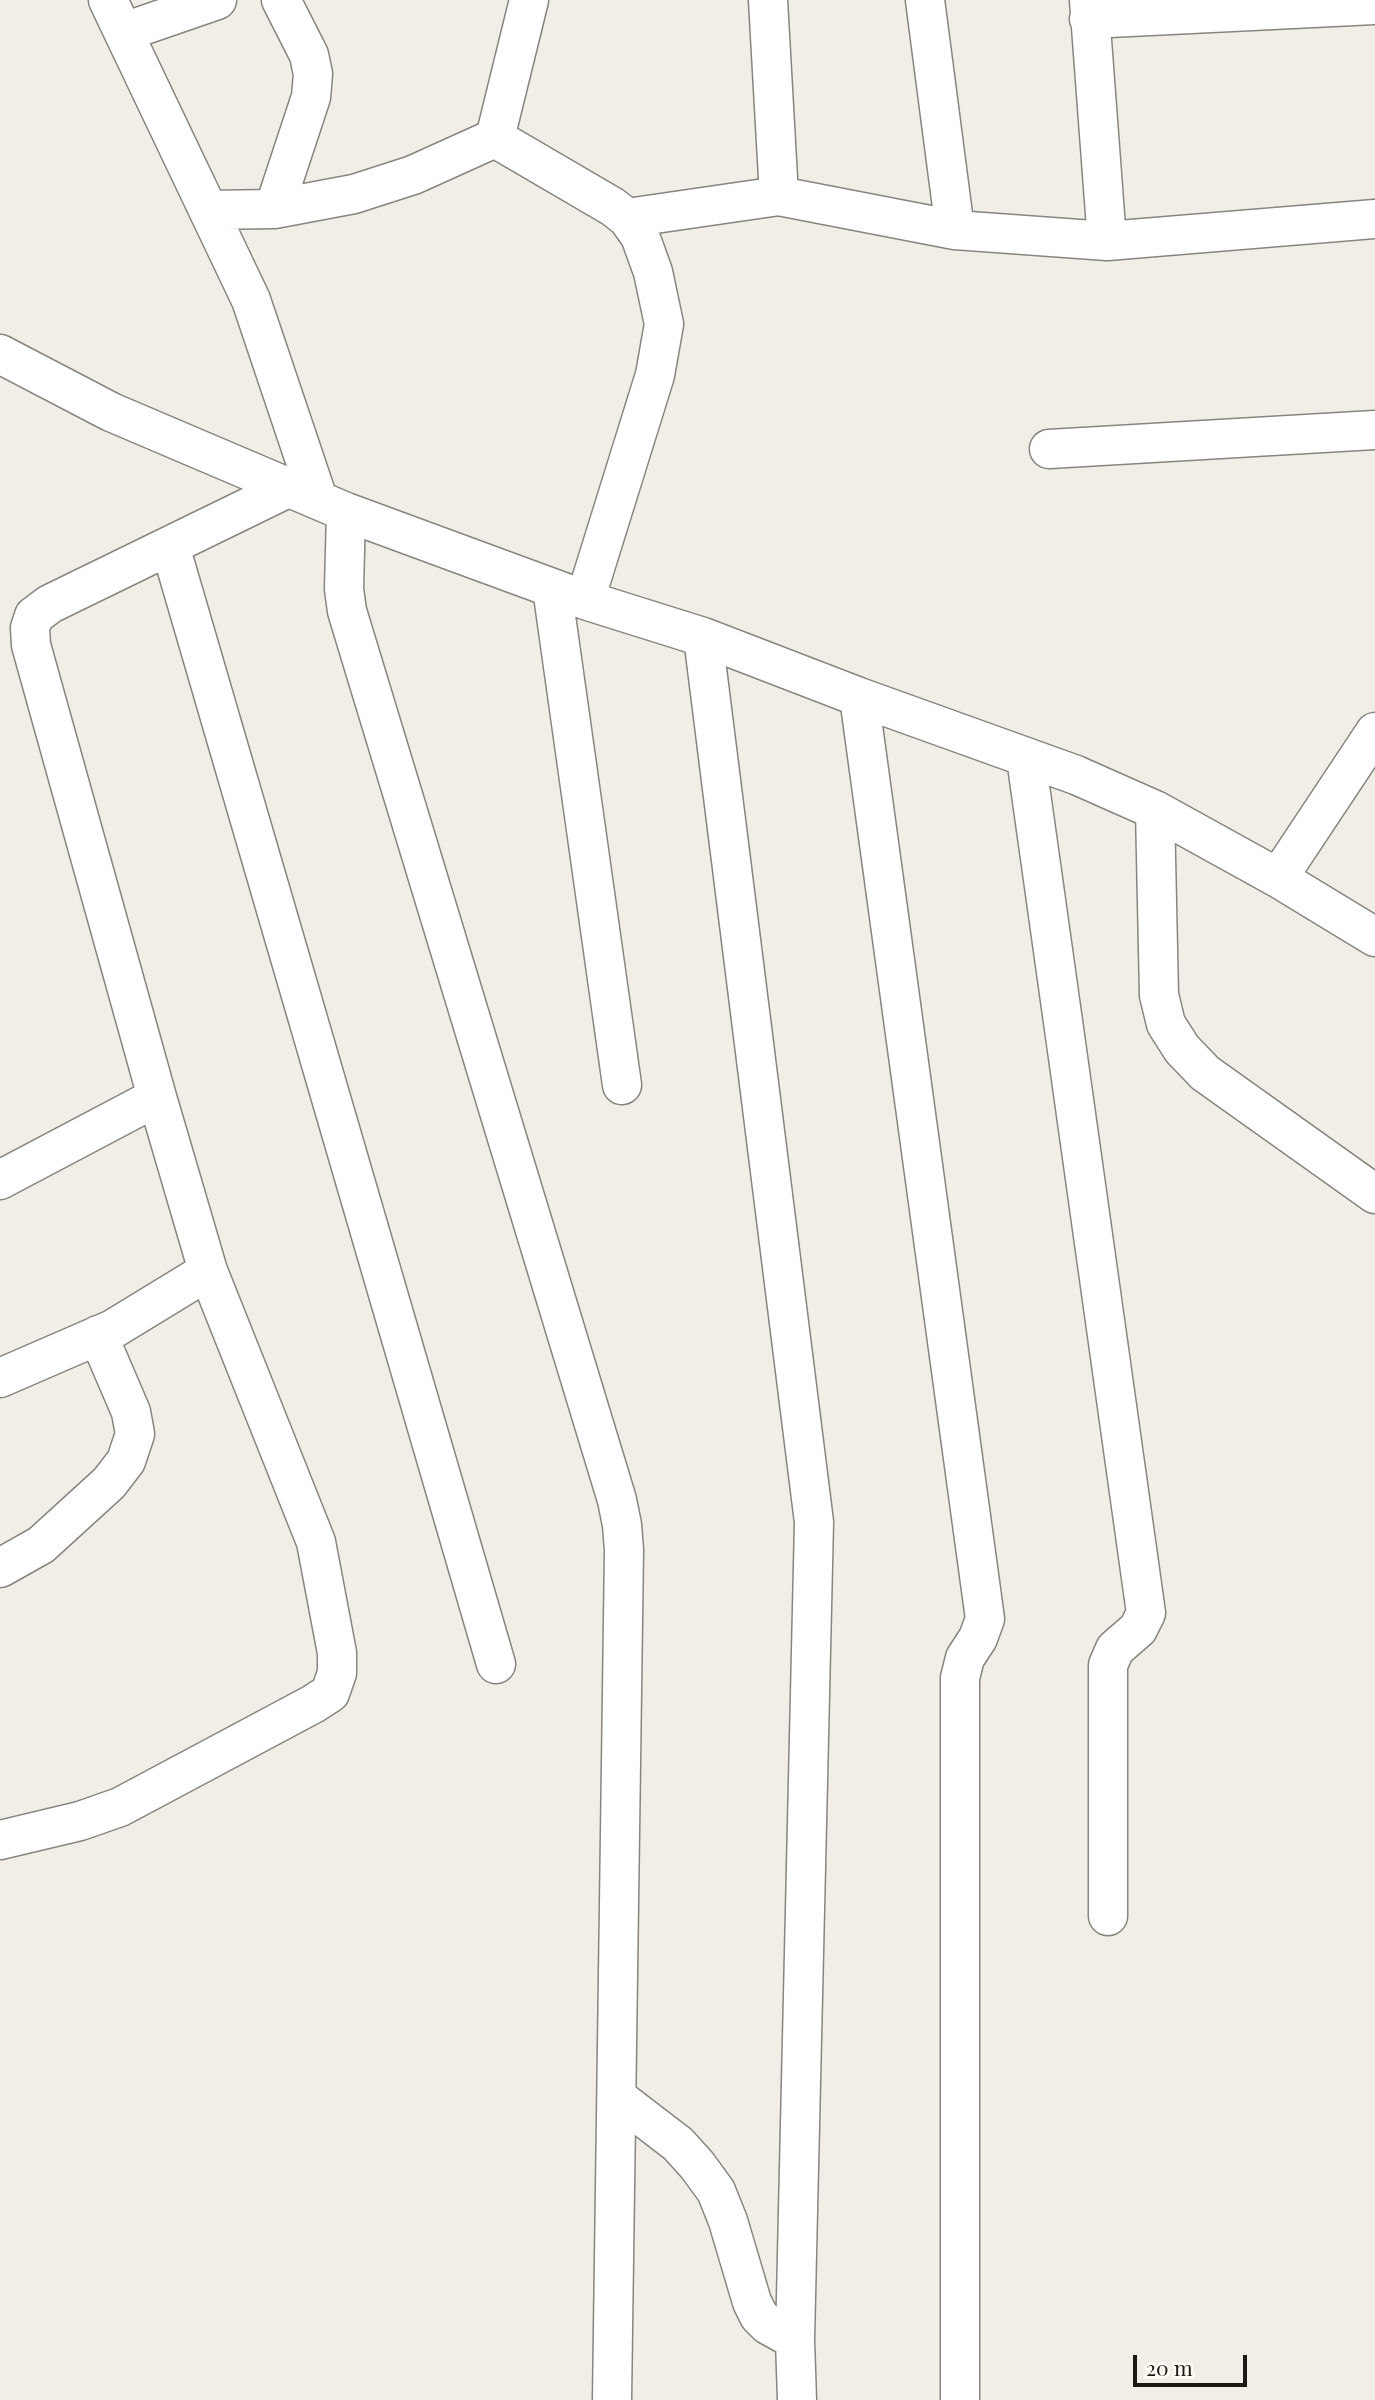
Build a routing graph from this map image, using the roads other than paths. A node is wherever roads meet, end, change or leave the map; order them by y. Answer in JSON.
{"nodes":[{"id":1,"x":217,"y":0,"type":"edge"},
{"id":2,"x":281,"y":0,"type":"edge"},
{"id":3,"x":529,"y":0,"type":"edge"},
{"id":4,"x":768,"y":0,"type":"edge"},
{"id":5,"x":925,"y":0,"type":"edge"},
{"id":6,"x":1375,"y":5,"type":"edge"},
{"id":7,"x":1089,"y":10,"type":"edge"},
{"id":8,"x":116,"y":16,"type":"edge"},
{"id":9,"x":495,"y":138,"type":"junction"},
{"id":10,"x":779,"y":196,"type":"junction"},
{"id":11,"x":274,"y":209,"type":"junction"},
{"id":12,"x":208,"y":210,"type":"junction"},
{"id":13,"x":627,"y":218,"type":"junction"},
{"id":14,"x":1375,"y":219,"type":"edge"},
{"id":15,"x":955,"y":230,"type":"junction"},
{"id":16,"x":1107,"y":241,"type":"junction"},
{"id":17,"x":0,"y":354,"type":"edge"},
{"id":18,"x":1375,"y":430,"type":"edge"},
{"id":19,"x":1049,"y":449,"type":"dead end"},
{"id":20,"x":318,"y":499,"type":"junction"},
{"id":21,"x":170,"y":546,"type":"junction"},
{"id":22,"x":568,"y":594,"type":"junction"},
{"id":23,"x":703,"y":637,"type":"junction"},
{"id":24,"x":859,"y":697,"type":"junction"},
{"id":25,"x":1374,"y":736,"type":"edge"},
{"id":26,"x":1026,"y":758,"type":"junction"},
{"id":27,"x":1155,"y":810,"type":"junction"},
{"id":28,"x":1278,"y":878,"type":"junction"},
{"id":29,"x":1375,"y":937,"type":"edge"},
{"id":30,"x":622,"y":1085,"type":"dead end"},
{"id":31,"x":157,"y":1097,"type":"junction"},
{"id":32,"x":0,"y":1180,"type":"edge"},
{"id":33,"x":1375,"y":1194,"type":"edge"},
{"id":34,"x":208,"y":1271,"type":"junction"},
{"id":35,"x":98,"y":1335,"type":"junction"},
{"id":36,"x":0,"y":1378,"type":"edge"},
{"id":37,"x":0,"y":1567,"type":"edge"},
{"id":38,"x":496,"y":1664,"type":"dead end"},
{"id":39,"x":0,"y":1840,"type":"edge"},
{"id":40,"x":1108,"y":1916,"type":"dead end"},
{"id":41,"x":618,"y":2098,"type":"junction"},
{"id":42,"x":795,"y":2340,"type":"junction"},
{"id":43,"x":612,"y":2400,"type":"edge"},
{"id":44,"x":797,"y":2400,"type":"edge"},
{"id":45,"x":960,"y":2400,"type":"edge"}],
"edges":[{"from":1,"to":8,"type":"street"},
{"from":2,"to":11,"type":"street"},
{"from":3,"to":9,"type":"street"},
{"from":4,"to":10,"type":"street"},
{"from":5,"to":15,"type":"street"},
{"from":6,"to":7,"type":"street"},
{"from":7,"to":16,"type":"street"},
{"from":8,"to":12,"type":"street"},
{"from":9,"to":11,"type":"street"},
{"from":9,"to":13,"type":"street"},
{"from":10,"to":13,"type":"street"},
{"from":10,"to":15,"type":"street"},
{"from":11,"to":12,"type":"street"},
{"from":12,"to":20,"type":"street"},
{"from":13,"to":22,"type":"street"},
{"from":14,"to":16,"type":"street"},
{"from":15,"to":16,"type":"street"},
{"from":17,"to":20,"type":"street"},
{"from":18,"to":19,"type":"street"},
{"from":20,"to":21,"type":"street"},
{"from":20,"to":22,"type":"street"},
{"from":20,"to":41,"type":"street"},
{"from":21,"to":31,"type":"street"},
{"from":21,"to":38,"type":"street"},
{"from":22,"to":23,"type":"street"},
{"from":22,"to":30,"type":"street"},
{"from":23,"to":24,"type":"street"},
{"from":23,"to":42,"type":"street"},
{"from":24,"to":26,"type":"street"},
{"from":24,"to":45,"type":"street"},
{"from":25,"to":28,"type":"street"},
{"from":26,"to":27,"type":"street"},
{"from":26,"to":40,"type":"street"},
{"from":27,"to":28,"type":"street"},
{"from":27,"to":33,"type":"street"},
{"from":28,"to":29,"type":"street"},
{"from":31,"to":32,"type":"street"},
{"from":31,"to":34,"type":"street"},
{"from":34,"to":35,"type":"street"},
{"from":34,"to":39,"type":"street"},
{"from":35,"to":36,"type":"street"},
{"from":35,"to":37,"type":"street"},
{"from":41,"to":42,"type":"street"},
{"from":41,"to":43,"type":"street"},
{"from":42,"to":44,"type":"street"}]}
